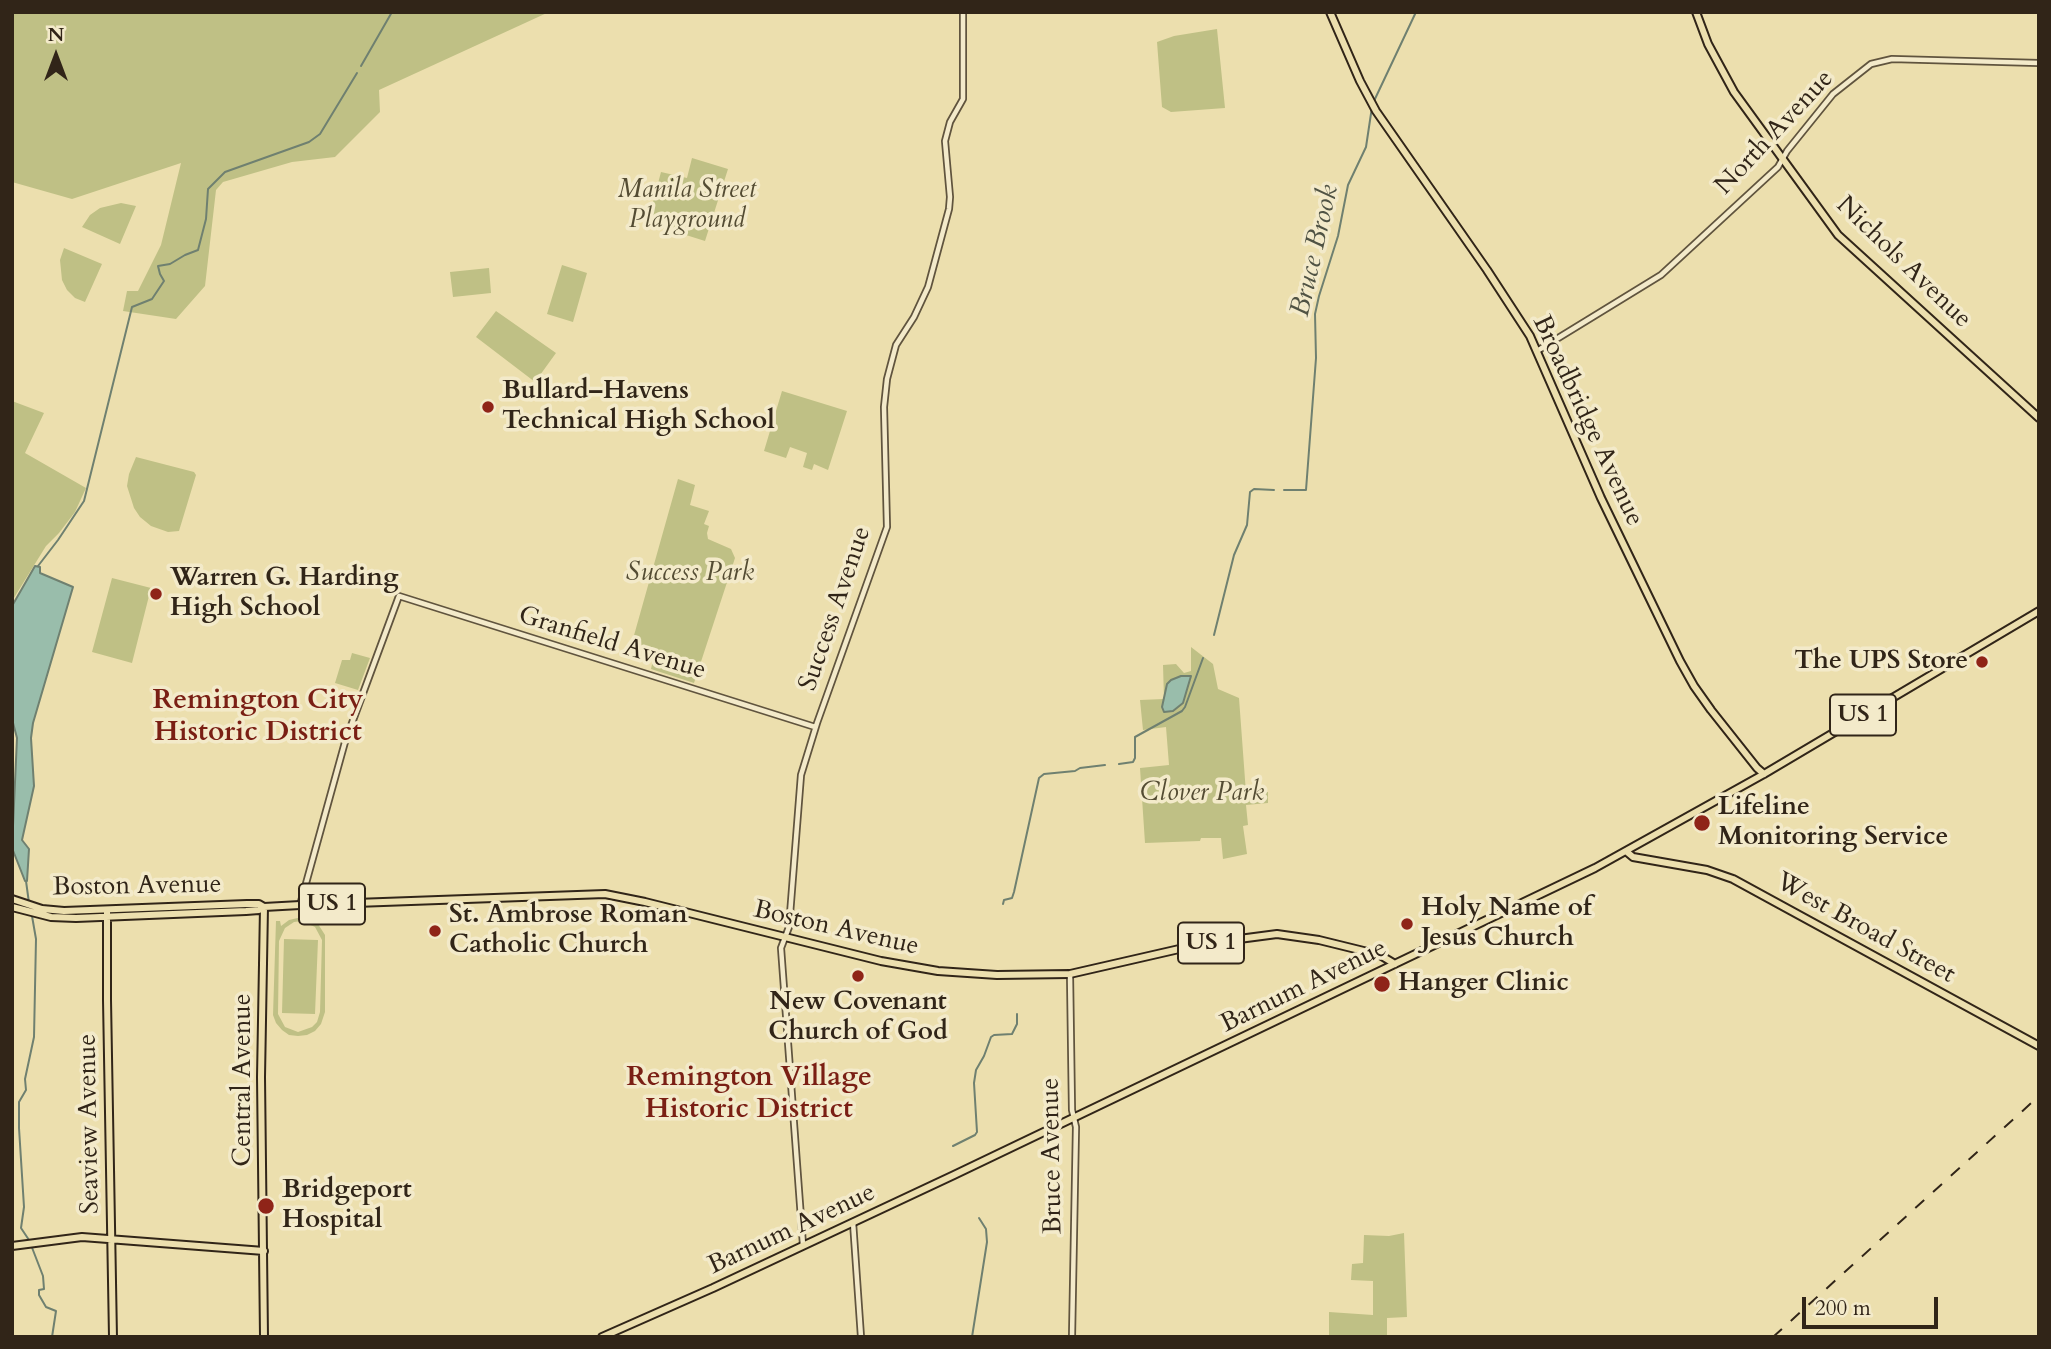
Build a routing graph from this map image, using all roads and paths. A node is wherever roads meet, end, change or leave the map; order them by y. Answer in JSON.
{"nodes":[{"id":1,"x":963,"y":12,"type":"edge"},
{"id":2,"x":1330,"y":12,"type":"edge"},
{"id":3,"x":1696,"y":12,"type":"edge"},
{"id":4,"x":2039,"y":63,"type":"edge"},
{"id":5,"x":1782,"y":161,"type":"junction"},
{"id":6,"x":1537,"y":351,"type":"junction"},
{"id":7,"x":2039,"y":418,"type":"edge"},
{"id":8,"x":2039,"y":611,"type":"edge"},
{"id":9,"x":815,"y":727,"type":"junction"},
{"id":10,"x":1764,"y":774,"type":"junction"},
{"id":11,"x":1627,"y":852,"type":"junction"},
{"id":12,"x":12,"y":899,"type":"edge"},
{"id":13,"x":300,"y":905,"type":"junction"},
{"id":14,"x":12,"y":907,"type":"edge"},
{"id":15,"x":264,"y":907,"type":"junction"},
{"id":16,"x":28,"y":908,"type":"junction"},
{"id":17,"x":108,"y":913,"type":"junction"},
{"id":18,"x":785,"y":937,"type":"junction"},
{"id":19,"x":1395,"y":964,"type":"junction"},
{"id":20,"x":1070,"y":974,"type":"junction"},
{"id":21,"x":2039,"y":1046,"type":"edge"},
{"id":22,"x":1073,"y":1118,"type":"junction"},
{"id":23,"x":853,"y":1222,"type":"junction"},
{"id":24,"x":112,"y":1240,"type":"junction"},
{"id":25,"x":803,"y":1245,"type":"junction"},
{"id":26,"x":12,"y":1246,"type":"edge"},
{"id":27,"x":264,"y":1251,"type":"junction"},
{"id":28,"x":113,"y":1337,"type":"edge"},
{"id":29,"x":264,"y":1337,"type":"edge"},
{"id":30,"x":602,"y":1337,"type":"edge"},
{"id":31,"x":861,"y":1337,"type":"edge"},
{"id":32,"x":1072,"y":1337,"type":"edge"}],
"edges":[{"from":1,"to":9,"type":"street","name":"Success Avenue"},
{"from":2,"to":6,"type":"main road","name":"Broadbridge Avenue"},
{"from":3,"to":5,"type":"main road","name":"Nichols Avenue"},
{"from":4,"to":5,"type":"street","name":"North Avenue"},
{"from":5,"to":6,"type":"street","name":"North Avenue"},
{"from":5,"to":7,"type":"main road","name":"Nichols Avenue"},
{"from":6,"to":10,"type":"main road","name":"Broadbridge Avenue"},
{"from":8,"to":10,"type":"main road","name":"Barnum Avenue","number":"US 1"},
{"from":9,"to":13,"type":"street","name":"Granfield Avenue"},
{"from":9,"to":18,"type":"street","name":"Success Avenue"},
{"from":10,"to":11,"type":"main road","name":"Barnum Avenue","number":"US 1"},
{"from":11,"to":19,"type":"main road","name":"Barnum Avenue","number":"US 1"},
{"from":11,"to":21,"type":"main road","name":"West Broad Street"},
{"from":12,"to":16,"type":"main road","name":"Boston Avenue","number":"US 1"},
{"from":13,"to":15,"type":"main road","name":"Boston Avenue","number":"US 1"},
{"from":13,"to":18,"type":"main road","name":"Boston Avenue","number":"US 1"},
{"from":14,"to":16,"type":"main road","name":"Boston Avenue","number":"US 1"},
{"from":15,"to":17,"type":"main road","name":"Boston Avenue","number":"US 1"},
{"from":15,"to":27,"type":"main road","name":"Central Avenue"},
{"from":16,"to":17,"type":"main road","name":"Boston Avenue","number":"US 1"},
{"from":17,"to":24,"type":"main road","name":"Seaview Avenue"},
{"from":18,"to":20,"type":"main road","name":"Boston Avenue","number":"US 1"},
{"from":18,"to":25,"type":"street","name":"Success Avenue"},
{"from":19,"to":20,"type":"main road","name":"Boston Avenue","number":"US 1"},
{"from":19,"to":22,"type":"main road","name":"Barnum Avenue"},
{"from":20,"to":22,"type":"street","name":"Bruce Avenue"},
{"from":22,"to":23,"type":"main road","name":"Barnum Avenue"},
{"from":22,"to":32,"type":"street","name":"Bruce Avenue"},
{"from":23,"to":25,"type":"main road","name":"Barnum Avenue"},
{"from":23,"to":31,"type":"street"},
{"from":24,"to":26,"type":"main road"},
{"from":24,"to":27,"type":"main road"},
{"from":24,"to":28,"type":"main road","name":"Seaview Avenue"},
{"from":25,"to":30,"type":"main road","name":"Barnum Avenue"},
{"from":27,"to":29,"type":"main road","name":"Central Avenue"}]}
